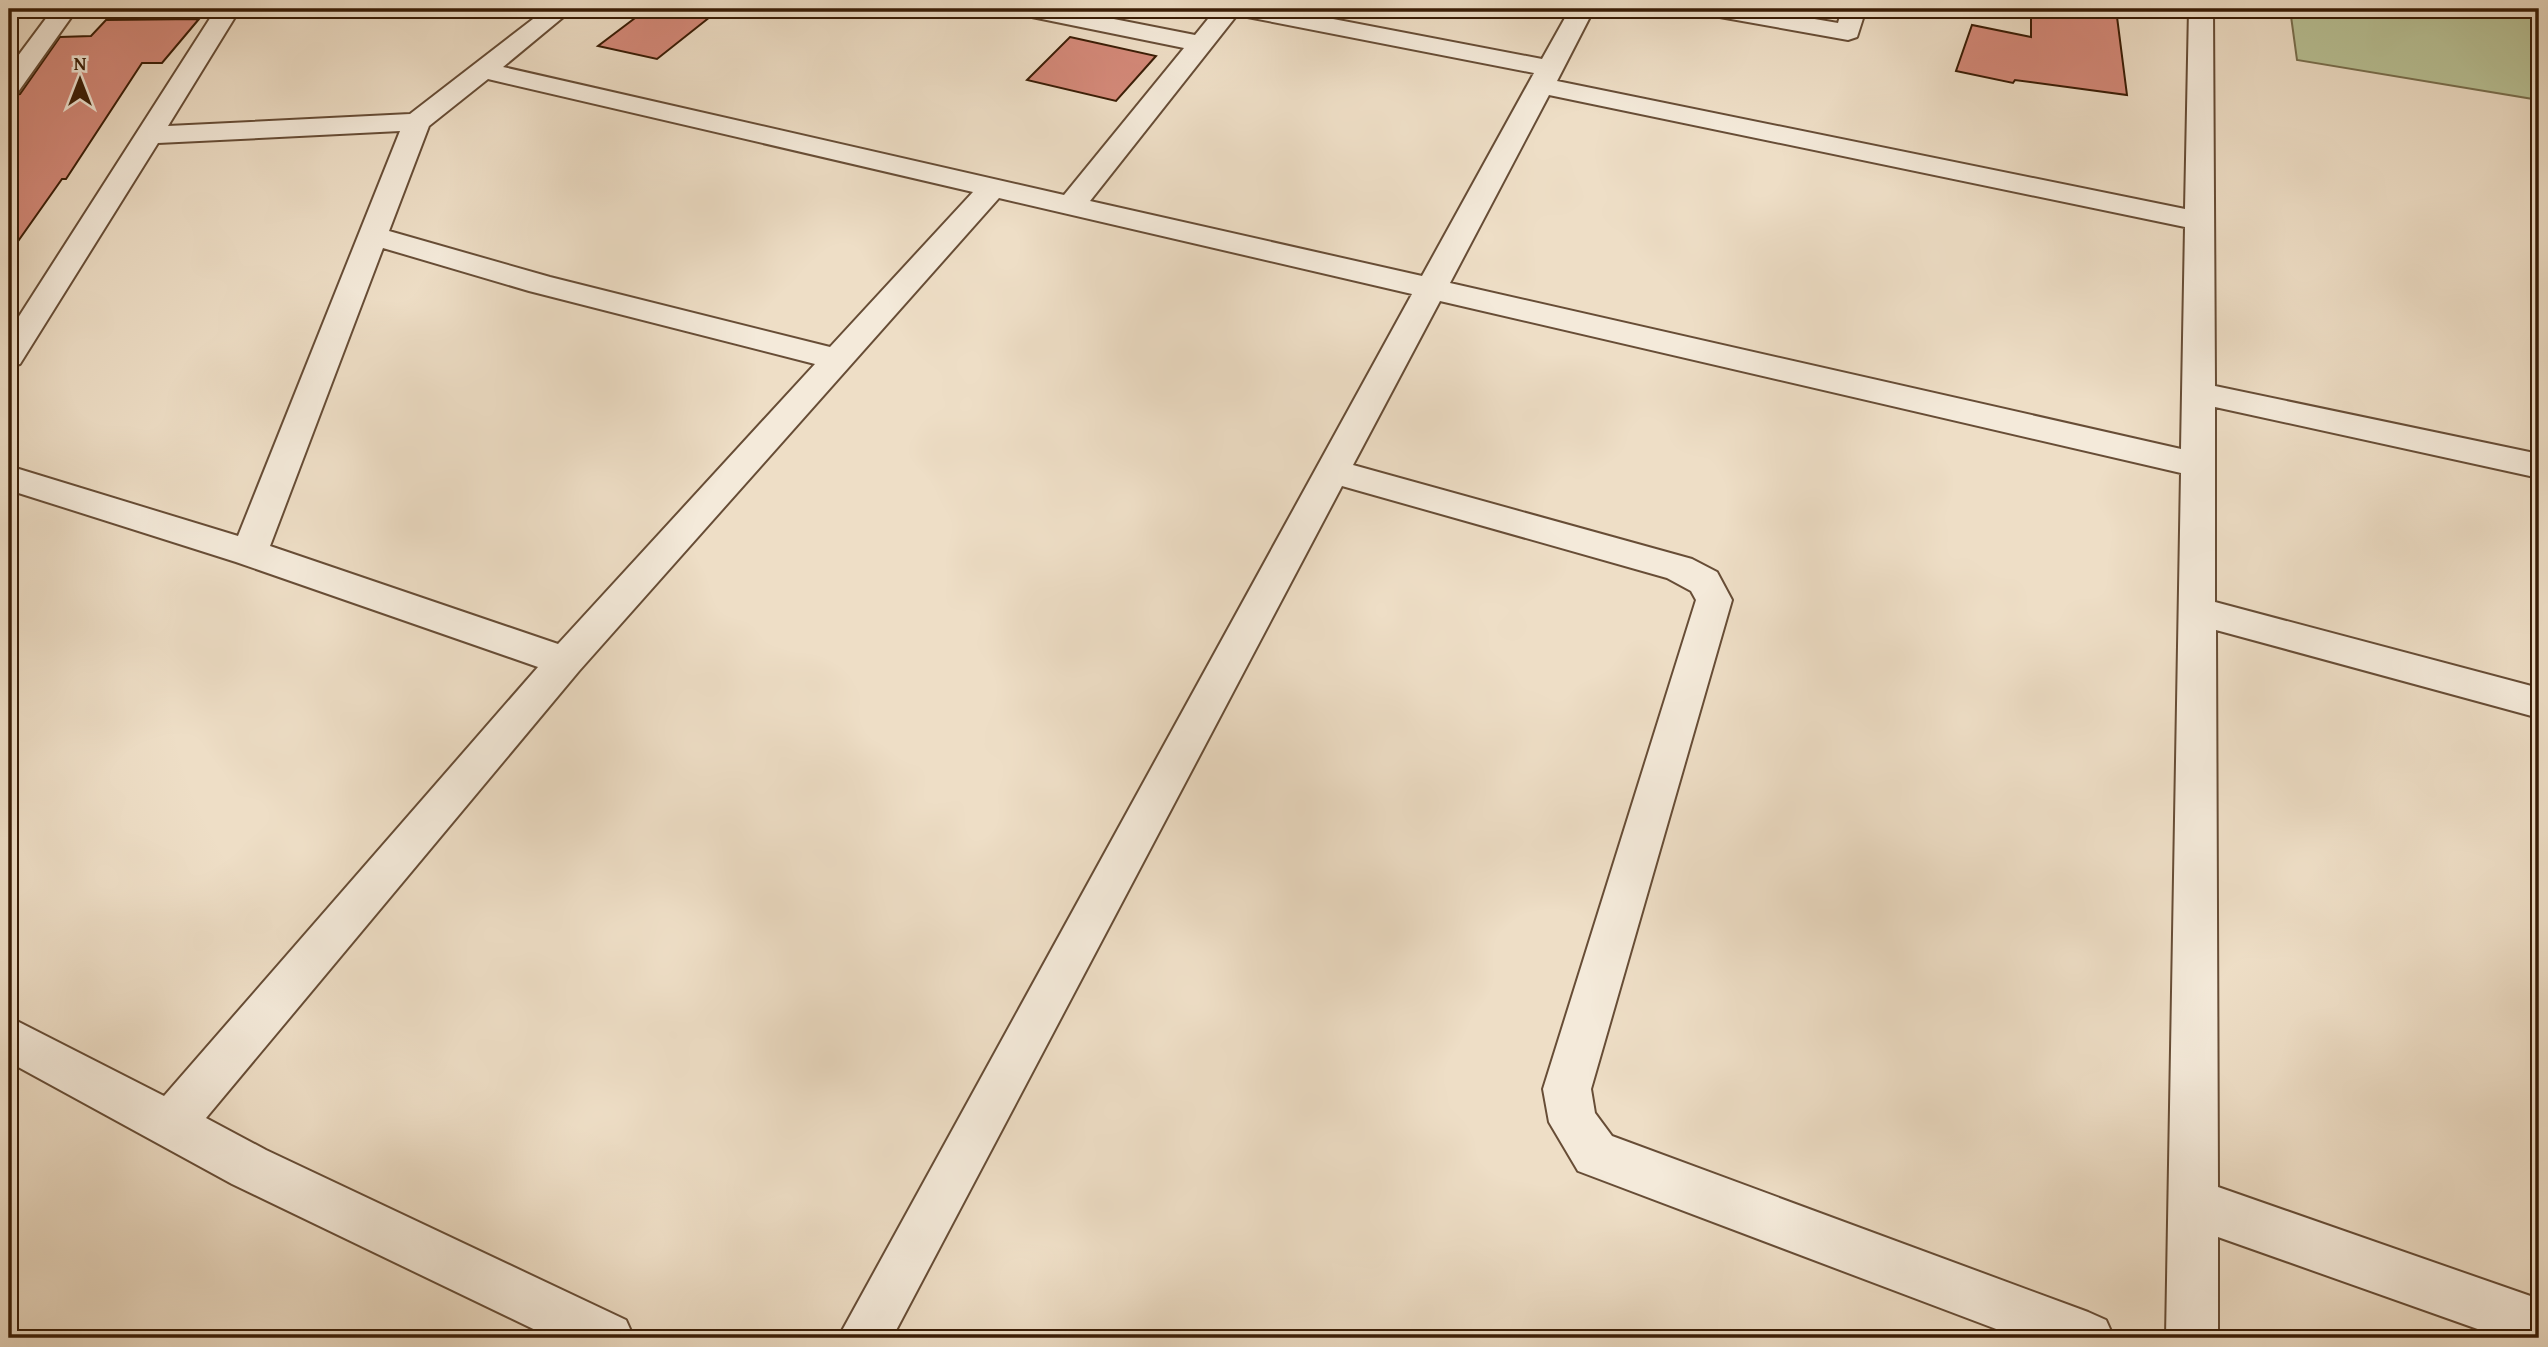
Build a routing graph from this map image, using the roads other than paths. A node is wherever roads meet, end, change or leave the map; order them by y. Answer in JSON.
{"nodes":[{"id":1,"x":65,"y":9,"type":"edge"},
{"id":2,"x":228,"y":9,"type":"edge"},
{"id":3,"x":561,"y":9,"type":"edge"},
{"id":4,"x":1027,"y":9,"type":"edge"},
{"id":5,"x":1229,"y":9,"type":"edge"},
{"id":6,"x":1243,"y":9,"type":"edge"},
{"id":7,"x":1582,"y":9,"type":"edge"},
{"id":8,"x":1714,"y":9,"type":"edge"},
{"id":9,"x":1854,"y":9,"type":"edge"},
{"id":10,"x":2201,"y":9,"type":"edge"},
{"id":11,"x":1201,"y":44,"type":"junction"},
{"id":12,"x":483,"y":70,"type":"junction"},
{"id":13,"x":1545,"y":76,"type":"junction"},
{"id":14,"x":9,"y":86,"type":"edge"},
{"id":15,"x":417,"y":122,"type":"junction"},
{"id":16,"x":151,"y":135,"type":"junction"},
{"id":17,"x":993,"y":187,"type":"junction"},
{"id":18,"x":1071,"y":205,"type":"junction"},
{"id":19,"x":2200,"y":221,"type":"junction"},
{"id":20,"x":373,"y":236,"type":"junction"},
{"id":21,"x":1431,"y":288,"type":"junction"},
{"id":22,"x":9,"y":357,"type":"edge"},
{"id":23,"x":839,"y":360,"type":"junction"},
{"id":24,"x":2198,"y":393,"type":"junction"},
{"id":25,"x":2198,"y":465,"type":"junction"},
{"id":26,"x":2539,"y":466,"type":"edge"},
{"id":27,"x":1332,"y":471,"type":"junction"},
{"id":28,"x":9,"y":478,"type":"edge"},
{"id":29,"x":249,"y":553,"type":"junction"},
{"id":30,"x":2197,"y":611,"type":"junction"},
{"id":31,"x":565,"y":662,"type":"junction"},
{"id":32,"x":2539,"y":702,"type":"edge"},
{"id":33,"x":9,"y":1038,"type":"edge"},
{"id":34,"x":171,"y":1124,"type":"junction"},
{"id":35,"x":2193,"y":1203,"type":"junction"},
{"id":36,"x":2539,"y":1325,"type":"edge"},
{"id":37,"x":608,"y":1338,"type":"edge"},
{"id":38,"x":864,"y":1338,"type":"edge"},
{"id":39,"x":2088,"y":1338,"type":"edge"},
{"id":40,"x":2192,"y":1338,"type":"edge"}],
"edges":[{"from":1,"to":14,"type":"street"},
{"from":2,"to":16,"type":"street"},
{"from":3,"to":12,"type":"street"},
{"from":4,"to":11,"type":"street"},
{"from":5,"to":11,"type":"street"},
{"from":6,"to":13,"type":"street"},
{"from":7,"to":13,"type":"street"},
{"from":8,"to":9,"type":"street"},
{"from":10,"to":19,"type":"street"},
{"from":11,"to":18,"type":"street"},
{"from":12,"to":15,"type":"street"},
{"from":12,"to":17,"type":"street"},
{"from":13,"to":19,"type":"street"},
{"from":13,"to":21,"type":"street"},
{"from":15,"to":16,"type":"street"},
{"from":15,"to":20,"type":"street"},
{"from":16,"to":22,"type":"street"},
{"from":17,"to":18,"type":"street"},
{"from":17,"to":23,"type":"street"},
{"from":18,"to":21,"type":"street"},
{"from":19,"to":24,"type":"street"},
{"from":20,"to":23,"type":"street"},
{"from":20,"to":29,"type":"street"},
{"from":21,"to":25,"type":"street"},
{"from":21,"to":27,"type":"street"},
{"from":23,"to":31,"type":"street"},
{"from":24,"to":25,"type":"street"},
{"from":24,"to":26,"type":"street"},
{"from":25,"to":30,"type":"street"},
{"from":27,"to":38,"type":"street"},
{"from":27,"to":39,"type":"street"},
{"from":28,"to":29,"type":"street"},
{"from":29,"to":31,"type":"street"},
{"from":30,"to":32,"type":"street"},
{"from":30,"to":35,"type":"street"},
{"from":31,"to":34,"type":"street"},
{"from":33,"to":34,"type":"street"},
{"from":34,"to":37,"type":"street"},
{"from":35,"to":36,"type":"street"},
{"from":35,"to":40,"type":"street"}]}
